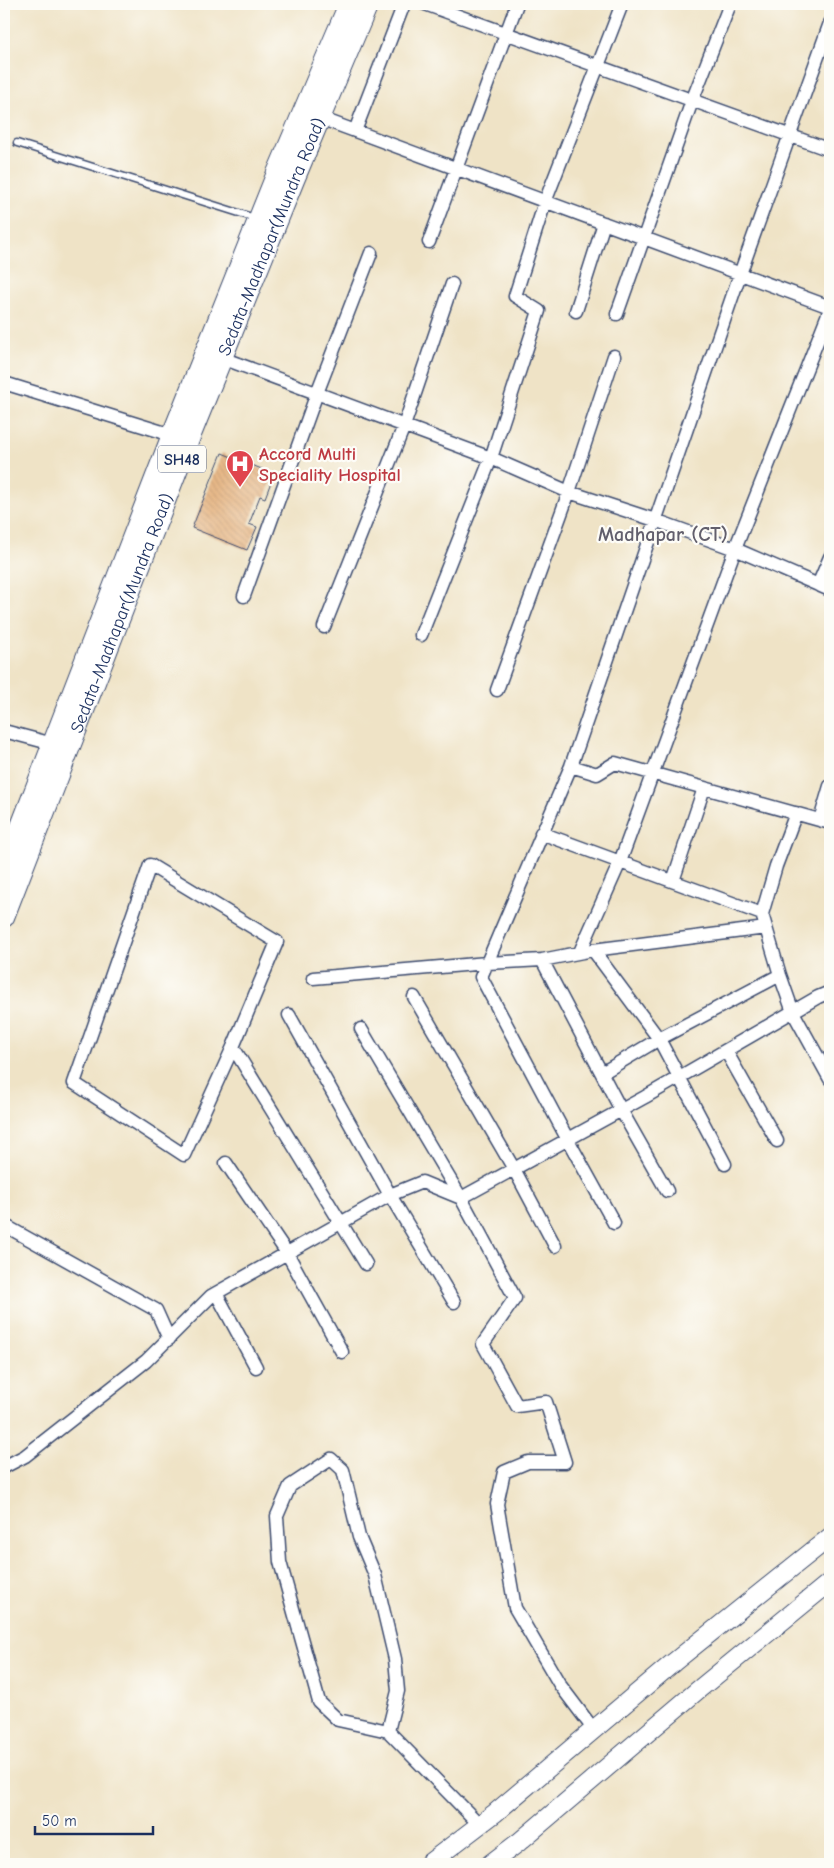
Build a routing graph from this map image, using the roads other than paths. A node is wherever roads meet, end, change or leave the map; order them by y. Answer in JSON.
{"nodes":[{"id":1,"x":349,"y":4,"type":"edge"},
{"id":2,"x":368,"y":4,"type":"edge"},
{"id":3,"x":404,"y":4,"type":"edge"},
{"id":4,"x":426,"y":4,"type":"edge"},
{"id":5,"x":517,"y":4,"type":"edge"},
{"id":6,"x":622,"y":4,"type":"edge"},
{"id":7,"x":730,"y":4,"type":"edge"},
{"id":8,"x":830,"y":23,"type":"edge"},
{"id":9,"x":506,"y":33,"type":"junction"},
{"id":10,"x":599,"y":67,"type":"junction"},
{"id":11,"x":692,"y":101,"type":"junction"},
{"id":12,"x":320,"y":118,"type":"junction"},
{"id":13,"x":355,"y":131,"type":"junction"},
{"id":14,"x":789,"y":137,"type":"junction"},
{"id":15,"x":17,"y":143,"type":"dead end"},
{"id":16,"x":830,"y":150,"type":"edge"},
{"id":17,"x":456,"y":169,"type":"junction"},
{"id":18,"x":545,"y":202,"type":"junction"},
{"id":19,"x":259,"y":219,"type":"junction"},
{"id":20,"x":604,"y":223,"type":"junction"},
{"id":21,"x":644,"y":238,"type":"junction"},
{"id":22,"x":429,"y":242,"type":"dead end"},
{"id":23,"x":371,"y":253,"type":"dead end"},
{"id":24,"x":740,"y":274,"type":"junction"},
{"id":25,"x":452,"y":284,"type":"dead end"},
{"id":26,"x":830,"y":308,"type":"edge"},
{"id":27,"x":576,"y":311,"type":"dead end"},
{"id":28,"x":617,"y":314,"type":"dead end"},
{"id":29,"x":614,"y":356,"type":"dead end"},
{"id":30,"x":222,"y":358,"type":"junction"},
{"id":31,"x":4,"y":383,"type":"edge"},
{"id":32,"x":317,"y":393,"type":"junction"},
{"id":33,"x":404,"y":426,"type":"junction"},
{"id":34,"x":172,"y":435,"type":"junction"},
{"id":35,"x":491,"y":458,"type":"junction"},
{"id":36,"x":569,"y":492,"type":"junction"},
{"id":37,"x":655,"y":520,"type":"junction"},
{"id":38,"x":735,"y":549,"type":"junction"},
{"id":39,"x":830,"y":557,"type":"edge"},
{"id":40,"x":818,"y":585,"type":"junction"},
{"id":41,"x":830,"y":590,"type":"edge"},
{"id":42,"x":244,"y":596,"type":"dead end"},
{"id":43,"x":324,"y":627,"type":"dead end"},
{"id":44,"x":421,"y":635,"type":"dead end"},
{"id":45,"x":498,"y":690,"type":"dead end"},
{"id":46,"x":4,"y":731,"type":"edge"},
{"id":47,"x":53,"y":744,"type":"junction"},
{"id":48,"x":571,"y":766,"type":"junction"},
{"id":49,"x":652,"y":774,"type":"junction"},
{"id":50,"x":830,"y":786,"type":"edge"},
{"id":51,"x":704,"y":788,"type":"junction"},
{"id":52,"x":796,"y":813,"type":"junction"},
{"id":53,"x":825,"y":821,"type":"edge"},
{"id":54,"x":541,"y":833,"type":"junction"},
{"id":55,"x":620,"y":862,"type":"junction"},
{"id":56,"x":4,"y":870,"type":"edge"},
{"id":57,"x":673,"y":881,"type":"junction"},
{"id":58,"x":762,"y":914,"type":"junction"},
{"id":59,"x":4,"y":917,"type":"edge"},
{"id":60,"x":766,"y":928,"type":"junction"},
{"id":61,"x":593,"y":950,"type":"junction"},
{"id":62,"x":580,"y":952,"type":"junction"},
{"id":63,"x":542,"y":960,"type":"junction"},
{"id":64,"x":487,"y":963,"type":"junction"},
{"id":65,"x":780,"y":975,"type":"junction"},
{"id":66,"x":313,"y":978,"type":"dead end"},
{"id":67,"x":830,"y":992,"type":"edge"},
{"id":68,"x":414,"y":997,"type":"dead end"},
{"id":69,"x":794,"y":1012,"type":"junction"},
{"id":70,"x":289,"y":1015,"type":"dead end"},
{"id":71,"x":361,"y":1029,"type":"dead end"},
{"id":72,"x":659,"y":1039,"type":"junction"},
{"id":73,"x":233,"y":1046,"type":"junction"},
{"id":74,"x":726,"y":1051,"type":"junction"},
{"id":75,"x":602,"y":1073,"type":"junction"},
{"id":76,"x":679,"y":1078,"type":"junction"},
{"id":77,"x":830,"y":1079,"type":"edge"},
{"id":78,"x":622,"y":1110,"type":"junction"},
{"id":79,"x":568,"y":1140,"type":"junction"},
{"id":80,"x":777,"y":1141,"type":"dead end"},
{"id":81,"x":226,"y":1163,"type":"dead end"},
{"id":82,"x":725,"y":1164,"type":"dead end"},
{"id":83,"x":514,"y":1169,"type":"junction"},
{"id":84,"x":667,"y":1191,"type":"dead end"},
{"id":85,"x":390,"y":1195,"type":"junction"},
{"id":86,"x":462,"y":1198,"type":"junction"},
{"id":87,"x":342,"y":1222,"type":"junction"},
{"id":88,"x":614,"y":1222,"type":"dead end"},
{"id":89,"x":4,"y":1225,"type":"edge"},
{"id":90,"x":555,"y":1246,"type":"dead end"},
{"id":91,"x":287,"y":1254,"type":"junction"},
{"id":92,"x":366,"y":1264,"type":"dead end"},
{"id":93,"x":216,"y":1293,"type":"junction"},
{"id":94,"x":454,"y":1302,"type":"dead end"},
{"id":95,"x":169,"y":1339,"type":"junction"},
{"id":96,"x":342,"y":1352,"type":"dead end"},
{"id":97,"x":256,"y":1367,"type":"dead end"},
{"id":98,"x":4,"y":1467,"type":"edge"},
{"id":99,"x":830,"y":1537,"type":"edge"},
{"id":100,"x":830,"y":1582,"type":"edge"},
{"id":101,"x":594,"y":1730,"type":"junction"},
{"id":102,"x":388,"y":1731,"type":"junction"},
{"id":103,"x":480,"y":1825,"type":"junction"},
{"id":104,"x":428,"y":1864,"type":"edge"},
{"id":105,"x":490,"y":1864,"type":"edge"}],
"edges":[{"from":1,"to":19,"type":"main road","name":"Sedata-Madhapar(Mundra Road)","number":"SH48"},
{"from":2,"to":12,"type":"main road","name":"Sedata-Madhapar(Mundra Road)","number":"SH48"},
{"from":3,"to":13,"type":"street"},
{"from":4,"to":9,"type":"street"},
{"from":5,"to":9,"type":"street"},
{"from":6,"to":10,"type":"street"},
{"from":7,"to":11,"type":"street"},
{"from":8,"to":14,"type":"street"},
{"from":9,"to":10,"type":"street"},
{"from":9,"to":17,"type":"street"},
{"from":10,"to":11,"type":"street"},
{"from":10,"to":18,"type":"street"},
{"from":11,"to":14,"type":"street"},
{"from":11,"to":21,"type":"street"},
{"from":12,"to":13,"type":"street"},
{"from":12,"to":30,"type":"main road","name":"Sedata-Madhapar(Mundra Road)","number":"SH48"},
{"from":13,"to":17,"type":"street"},
{"from":14,"to":16,"type":"street"},
{"from":14,"to":24,"type":"street"},
{"from":15,"to":19,"type":"lane"},
{"from":17,"to":18,"type":"street"},
{"from":17,"to":22,"type":"street"},
{"from":18,"to":20,"type":"street"},
{"from":18,"to":35,"type":"street"},
{"from":19,"to":34,"type":"main road","name":"Sedata-Madhapar(Mundra Road)","number":"SH48"},
{"from":20,"to":21,"type":"street"},
{"from":20,"to":27,"type":"street"},
{"from":21,"to":24,"type":"street"},
{"from":21,"to":28,"type":"street"},
{"from":23,"to":32,"type":"street"},
{"from":24,"to":26,"type":"street"},
{"from":24,"to":37,"type":"street"},
{"from":25,"to":33,"type":"street"},
{"from":26,"to":38,"type":"street"},
{"from":29,"to":36,"type":"street"},
{"from":30,"to":32,"type":"street"},
{"from":30,"to":59,"type":"main road","name":"Sedata-Madhapar(Mundra Road)","number":"SH48"},
{"from":31,"to":34,"type":"street"},
{"from":32,"to":33,"type":"street"},
{"from":32,"to":42,"type":"street"},
{"from":33,"to":35,"type":"street"},
{"from":33,"to":43,"type":"street"},
{"from":34,"to":47,"type":"main road","name":"Sedata-Madhapar(Mundra Road)","number":"SH48"},
{"from":35,"to":36,"type":"street"},
{"from":35,"to":44,"type":"street"},
{"from":36,"to":37,"type":"street"},
{"from":36,"to":45,"type":"street"},
{"from":37,"to":38,"type":"street"},
{"from":37,"to":48,"type":"street"},
{"from":38,"to":40,"type":"street"},
{"from":38,"to":49,"type":"street"},
{"from":39,"to":40,"type":"street"},
{"from":40,"to":41,"type":"street"},
{"from":46,"to":47,"type":"street"},
{"from":47,"to":56,"type":"main road","name":"Sedata-Madhapar(Mundra Road)","number":"SH48"},
{"from":48,"to":49,"type":"street"},
{"from":48,"to":54,"type":"street"},
{"from":49,"to":51,"type":"street"},
{"from":49,"to":55,"type":"street"},
{"from":50,"to":53,"type":"street"},
{"from":51,"to":52,"type":"street"},
{"from":51,"to":57,"type":"street"},
{"from":52,"to":53,"type":"street"},
{"from":52,"to":58,"type":"street"},
{"from":54,"to":55,"type":"street"},
{"from":54,"to":64,"type":"street"},
{"from":55,"to":57,"type":"street"},
{"from":55,"to":62,"type":"street"},
{"from":57,"to":58,"type":"street"},
{"from":58,"to":60,"type":"street"},
{"from":60,"to":61,"type":"street"},
{"from":60,"to":65,"type":"street"},
{"from":61,"to":62,"type":"street"},
{"from":61,"to":72,"type":"street"},
{"from":62,"to":63,"type":"street"},
{"from":63,"to":64,"type":"street"},
{"from":63,"to":75,"type":"street"},
{"from":64,"to":66,"type":"street"},
{"from":64,"to":79,"type":"street"},
{"from":65,"to":69,"type":"street"},
{"from":65,"to":72,"type":"street"},
{"from":67,"to":69,"type":"street"},
{"from":68,"to":83,"type":"street"},
{"from":69,"to":74,"type":"street"},
{"from":69,"to":77,"type":"street"},
{"from":70,"to":85,"type":"street"},
{"from":71,"to":86,"type":"street"},
{"from":72,"to":75,"type":"street"},
{"from":72,"to":76,"type":"street"},
{"from":73,"to":73,"type":"street"},
{"from":73,"to":87,"type":"street"},
{"from":74,"to":76,"type":"street"},
{"from":74,"to":80,"type":"street"},
{"from":75,"to":78,"type":"street"},
{"from":76,"to":78,"type":"street"},
{"from":76,"to":82,"type":"street"},
{"from":78,"to":79,"type":"street"},
{"from":78,"to":84,"type":"street"},
{"from":79,"to":83,"type":"street"},
{"from":79,"to":88,"type":"street"},
{"from":81,"to":91,"type":"street"},
{"from":83,"to":86,"type":"street"},
{"from":83,"to":90,"type":"street"},
{"from":85,"to":86,"type":"street"},
{"from":85,"to":87,"type":"street"},
{"from":85,"to":94,"type":"street"},
{"from":86,"to":101,"type":"street"},
{"from":87,"to":91,"type":"street"},
{"from":87,"to":92,"type":"street"},
{"from":89,"to":95,"type":"street"},
{"from":91,"to":93,"type":"street"},
{"from":91,"to":96,"type":"street"},
{"from":93,"to":95,"type":"street"},
{"from":93,"to":97,"type":"street"},
{"from":95,"to":98,"type":"street"},
{"from":99,"to":101,"type":"main road"},
{"from":100,"to":105,"type":"main road"},
{"from":101,"to":103,"type":"main road"},
{"from":102,"to":102,"type":"street"},
{"from":102,"to":103,"type":"street"},
{"from":103,"to":104,"type":"main road"}]}
